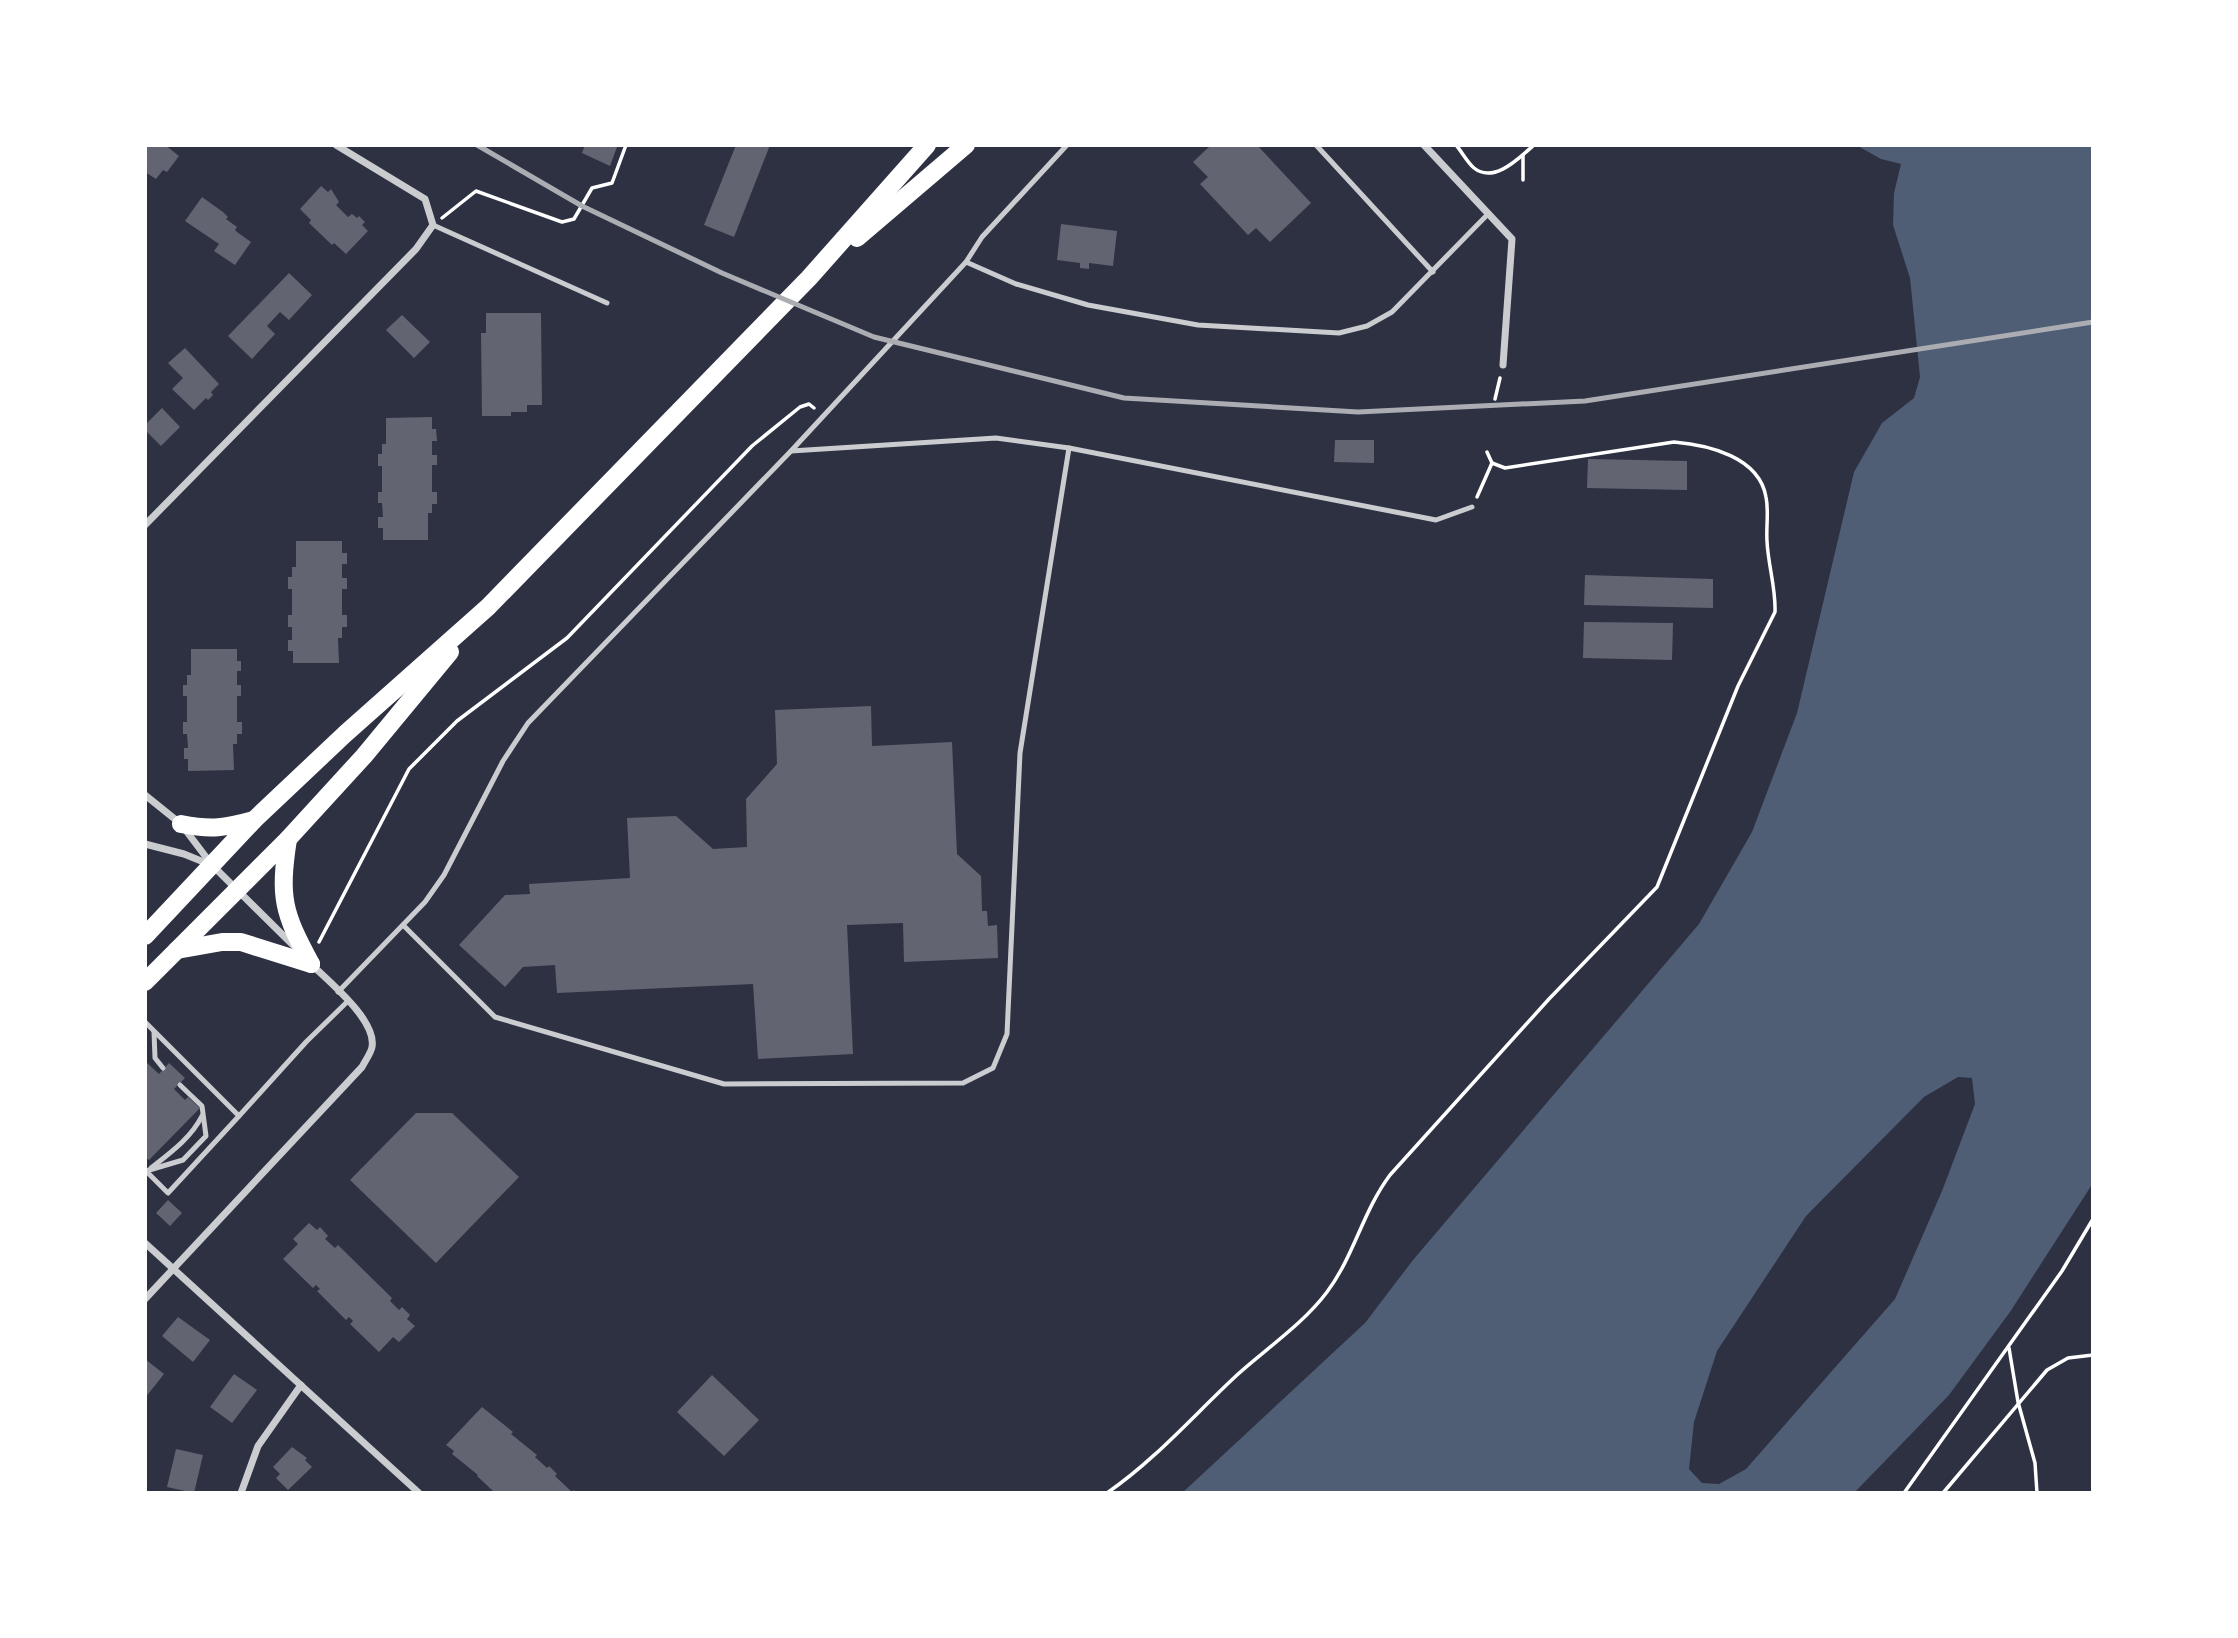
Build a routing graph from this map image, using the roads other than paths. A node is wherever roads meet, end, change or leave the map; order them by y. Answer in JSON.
{"nodes":[{"id":1,"x":336,"y":145,"type":"edge"},
{"id":2,"x":927,"y":145,"type":"edge"},
{"id":3,"x":966,"y":145,"type":"edge"},
{"id":4,"x":1067,"y":145,"type":"edge"},
{"id":5,"x":1316,"y":145,"type":"edge"},
{"id":6,"x":1424,"y":145,"type":"edge"},
{"id":7,"x":1489,"y":213,"type":"junction"},
{"id":8,"x":433,"y":225,"type":"junction"},
{"id":9,"x":965,"y":262,"type":"junction"},
{"id":10,"x":1433,"y":272,"type":"junction"},
{"id":11,"x":809,"y":278,"type":"junction"},
{"id":12,"x":607,"y":303,"type":"dead end"},
{"id":13,"x":1503,"y":365,"type":"road end"},
{"id":14,"x":1069,"y":448,"type":"junction"},
{"id":15,"x":791,"y":451,"type":"junction"},
{"id":16,"x":1472,"y":507,"type":"road end"},
{"id":17,"x":145,"y":525,"type":"edge"},
{"id":18,"x":488,"y":607,"type":"junction"},
{"id":19,"x":145,"y":795,"type":"edge"},
{"id":20,"x":254,"y":820,"type":"junction"},
{"id":21,"x":181,"y":824,"type":"junction"},
{"id":22,"x":288,"y":839,"type":"junction"},
{"id":23,"x":145,"y":844,"type":"edge"},
{"id":24,"x":212,"y":865,"type":"junction"},
{"id":25,"x":239,"y":889,"type":"junction"},
{"id":26,"x":403,"y":925,"type":"junction"},
{"id":27,"x":145,"y":936,"type":"edge"},
{"id":28,"x":177,"y":950,"type":"junction"},
{"id":29,"x":311,"y":964,"type":"junction"},
{"id":30,"x":145,"y":982,"type":"edge"},
{"id":31,"x":338,"y":992,"type":"junction"},
{"id":32,"x":348,"y":1002,"type":"junction"},
{"id":33,"x":145,"y":1022,"type":"edge"},
{"id":34,"x":153,"y":1032,"type":"junction"},
{"id":35,"x":163,"y":1068,"type":"dead end"},
{"id":36,"x":180,"y":1085,"type":"dead end"},
{"id":37,"x":202,"y":1115,"type":"junction"},
{"id":38,"x":239,"y":1116,"type":"junction"},
{"id":39,"x":146,"y":1171,"type":"edge"},
{"id":40,"x":145,"y":1243,"type":"edge"},
{"id":41,"x":172,"y":1268,"type":"junction"},
{"id":42,"x":145,"y":1299,"type":"edge"},
{"id":43,"x":301,"y":1385,"type":"junction"},
{"id":44,"x":241,"y":1493,"type":"edge"},
{"id":45,"x":419,"y":1493,"type":"edge"}],
"edges":[{"from":1,"to":8,"type":"street"},
{"from":2,"to":11,"type":"main road"},
{"from":3,"to":11,"type":"main road"},
{"from":4,"to":9,"type":"lane"},
{"from":5,"to":10,"type":"lane"},
{"from":6,"to":7,"type":"street"},
{"from":7,"to":10,"type":"lane"},
{"from":7,"to":13,"type":"street"},
{"from":8,"to":12,"type":"lane"},
{"from":8,"to":17,"type":"street"},
{"from":9,"to":10,"type":"lane"},
{"from":9,"to":15,"type":"lane"},
{"from":11,"to":18,"type":"main road"},
{"from":14,"to":15,"type":"lane"},
{"from":14,"to":16,"type":"lane"},
{"from":14,"to":26,"type":"lane"},
{"from":15,"to":26,"type":"lane"},
{"from":18,"to":20,"type":"main road"},
{"from":18,"to":22,"type":"main road"},
{"from":19,"to":21,"type":"street"},
{"from":20,"to":21,"type":"main road"},
{"from":20,"to":24,"type":"main road"},
{"from":21,"to":24,"type":"street"},
{"from":22,"to":25,"type":"main road"},
{"from":22,"to":29,"type":"main road"},
{"from":23,"to":24,"type":"street"},
{"from":24,"to":25,"type":"street"},
{"from":24,"to":27,"type":"main road"},
{"from":25,"to":28,"type":"main road"},
{"from":25,"to":29,"type":"street"},
{"from":26,"to":31,"type":"lane"},
{"from":28,"to":29,"type":"main road"},
{"from":28,"to":30,"type":"main road"},
{"from":29,"to":31,"type":"street"},
{"from":31,"to":32,"type":"street"},
{"from":32,"to":38,"type":"lane"},
{"from":32,"to":41,"type":"street"},
{"from":33,"to":34,"type":"lane"},
{"from":34,"to":35,"type":"lane"},
{"from":34,"to":38,"type":"lane"},
{"from":36,"to":37,"type":"lane"},
{"from":37,"to":39,"type":"lane"},
{"from":37,"to":39,"type":"lane"},
{"from":38,"to":39,"type":"lane"},
{"from":40,"to":41,"type":"street"},
{"from":41,"to":42,"type":"street"},
{"from":41,"to":43,"type":"street"},
{"from":43,"to":44,"type":"street"},
{"from":43,"to":45,"type":"street"}]}
